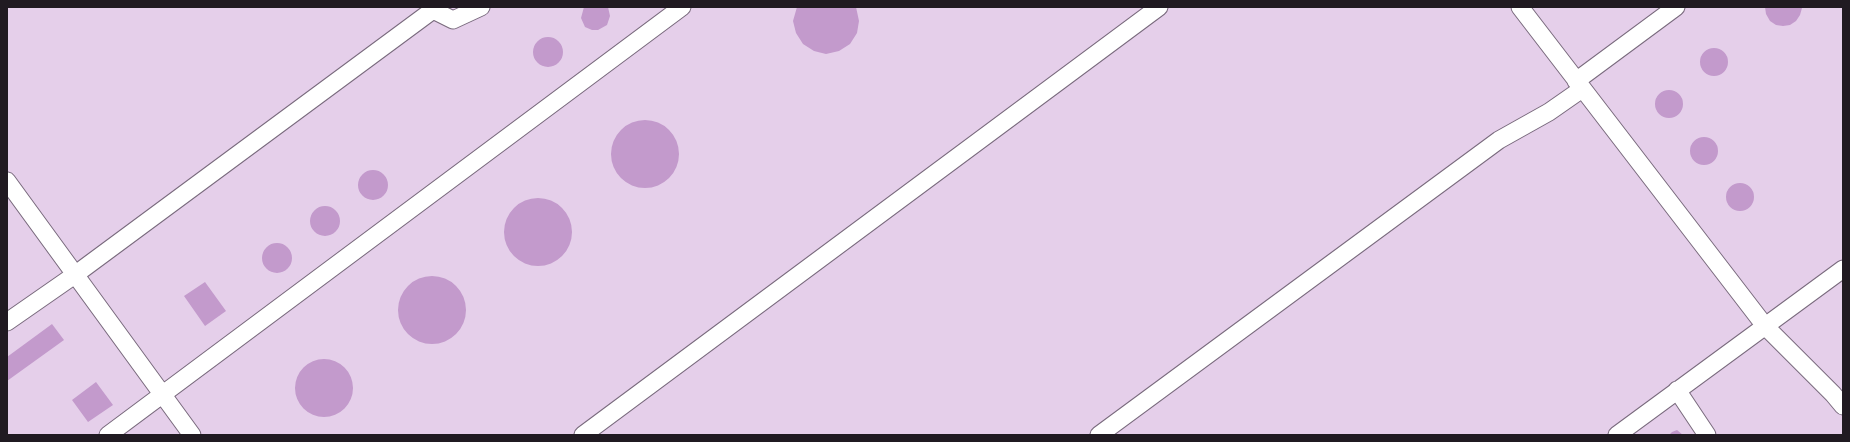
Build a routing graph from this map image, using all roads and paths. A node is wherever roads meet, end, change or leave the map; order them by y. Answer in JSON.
{"nodes":[{"id":1,"x":481,"y":7,"type":"edge"},
{"id":2,"x":682,"y":7,"type":"edge"},
{"id":3,"x":1160,"y":7,"type":"edge"},
{"id":4,"x":1520,"y":7,"type":"edge"},
{"id":5,"x":1676,"y":7,"type":"edge"},
{"id":6,"x":432,"y":8,"type":"edge"},
{"id":7,"x":1579,"y":85,"type":"junction"},
{"id":8,"x":7,"y":181,"type":"edge"},
{"id":9,"x":1843,"y":269,"type":"edge"},
{"id":10,"x":76,"y":274,"type":"junction"},
{"id":11,"x":7,"y":322,"type":"edge"},
{"id":12,"x":1765,"y":326,"type":"junction"},
{"id":13,"x":1677,"y":390,"type":"junction"},
{"id":14,"x":162,"y":394,"type":"junction"},
{"id":15,"x":1843,"y":406,"type":"edge"},
{"id":16,"x":108,"y":435,"type":"edge"},
{"id":17,"x":192,"y":435,"type":"edge"},
{"id":18,"x":583,"y":435,"type":"edge"},
{"id":19,"x":1099,"y":435,"type":"edge"},
{"id":20,"x":1616,"y":435,"type":"edge"},
{"id":21,"x":1707,"y":435,"type":"edge"}],
"edges":[{"from":1,"to":6,"type":"lane"},
{"from":2,"to":14,"type":"lane"},
{"from":3,"to":18,"type":"lane"},
{"from":4,"to":7,"type":"lane"},
{"from":5,"to":7,"type":"lane"},
{"from":6,"to":10,"type":"lane"},
{"from":7,"to":12,"type":"lane"},
{"from":7,"to":19,"type":"lane"},
{"from":8,"to":10,"type":"lane"},
{"from":9,"to":12,"type":"lane"},
{"from":10,"to":11,"type":"lane"},
{"from":10,"to":14,"type":"lane"},
{"from":12,"to":13,"type":"lane"},
{"from":12,"to":15,"type":"lane"},
{"from":13,"to":20,"type":"lane"},
{"from":13,"to":21,"type":"lane"},
{"from":14,"to":16,"type":"lane"},
{"from":14,"to":17,"type":"lane"}]}
